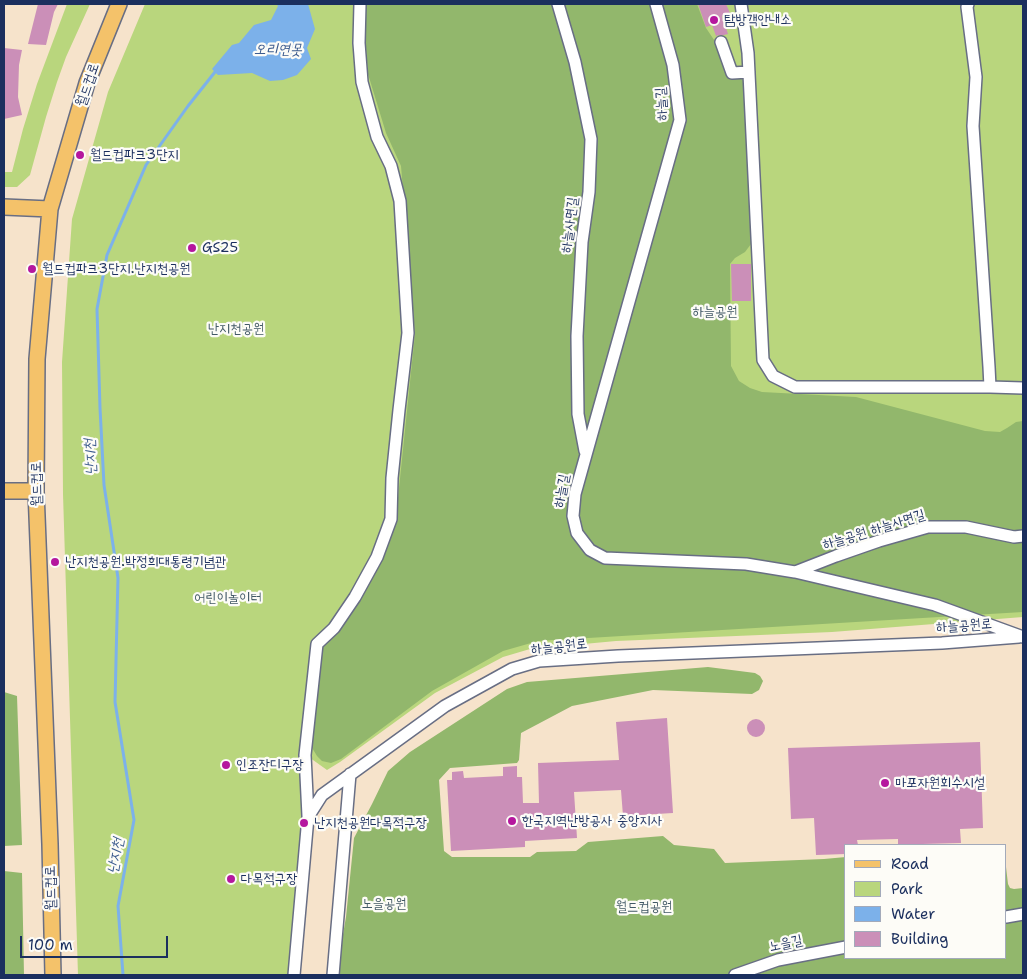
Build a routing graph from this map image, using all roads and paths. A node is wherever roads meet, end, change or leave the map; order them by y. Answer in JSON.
{"nodes":[{"id":1,"x":119,"y":4,"type":"edge"},
{"id":2,"x":360,"y":4,"type":"edge"},
{"id":3,"x":558,"y":4,"type":"edge"},
{"id":4,"x":656,"y":4,"type":"edge"},
{"id":5,"x":741,"y":4,"type":"edge"},
{"id":6,"x":968,"y":4,"type":"edge"},
{"id":7,"x":721,"y":42,"type":"dead end"},
{"id":8,"x":749,"y":72,"type":"junction"},
{"id":9,"x":4,"y":208,"type":"edge"},
{"id":10,"x":50,"y":209,"type":"junction"},
{"id":11,"x":990,"y":387,"type":"junction"},
{"id":12,"x":1023,"y":388,"type":"edge"},
{"id":13,"x":586,"y":454,"type":"junction"},
{"id":14,"x":4,"y":491,"type":"edge"},
{"id":15,"x":36,"y":491,"type":"junction"},
{"id":16,"x":1023,"y":536,"type":"edge"},
{"id":17,"x":795,"y":572,"type":"junction"},
{"id":18,"x":1023,"y":637,"type":"edge"},
{"id":19,"x":350,"y":774,"type":"junction"},
{"id":20,"x":308,"y":817,"type":"junction"},
{"id":21,"x":1023,"y":914,"type":"edge"},
{"id":22,"x":1007,"y":917,"type":"edge"},
{"id":23,"x":844,"y":947,"type":"edge"},
{"id":24,"x":53,"y":975,"type":"edge"},
{"id":25,"x":294,"y":975,"type":"edge"},
{"id":26,"x":333,"y":975,"type":"edge"},
{"id":27,"x":734,"y":975,"type":"edge"}],
"edges":[{"from":1,"to":10,"type":"main road","name":"월드컵로"},
{"from":2,"to":20,"type":"street"},
{"from":3,"to":13,"type":"street","name":"하늘사면길"},
{"from":4,"to":13,"type":"street","name":"하늘길"},
{"from":5,"to":8,"type":"street"},
{"from":6,"to":11,"type":"street"},
{"from":7,"to":8,"type":"street"},
{"from":8,"to":11,"type":"street"},
{"from":9,"to":10,"type":"main road"},
{"from":10,"to":15,"type":"main road","name":"월드컵로"},
{"from":11,"to":12,"type":"street"},
{"from":13,"to":17,"type":"street","name":"하늘길"},
{"from":14,"to":15,"type":"main road"},
{"from":15,"to":24,"type":"main road","name":"월드컵로"},
{"from":16,"to":17,"type":"street","name":"하늘공원 하늘사면길"},
{"from":17,"to":18,"type":"street","name":"하늘길"},
{"from":18,"to":19,"type":"street","name":"하늘공원로"},
{"from":19,"to":20,"type":"street","name":"하늘공원로"},
{"from":19,"to":26,"type":"street"},
{"from":20,"to":25,"type":"street","name":"하늘공원로"},
{"from":21,"to":22,"type":"street"},
{"from":23,"to":27,"type":"street","name":"노을길"}]}
